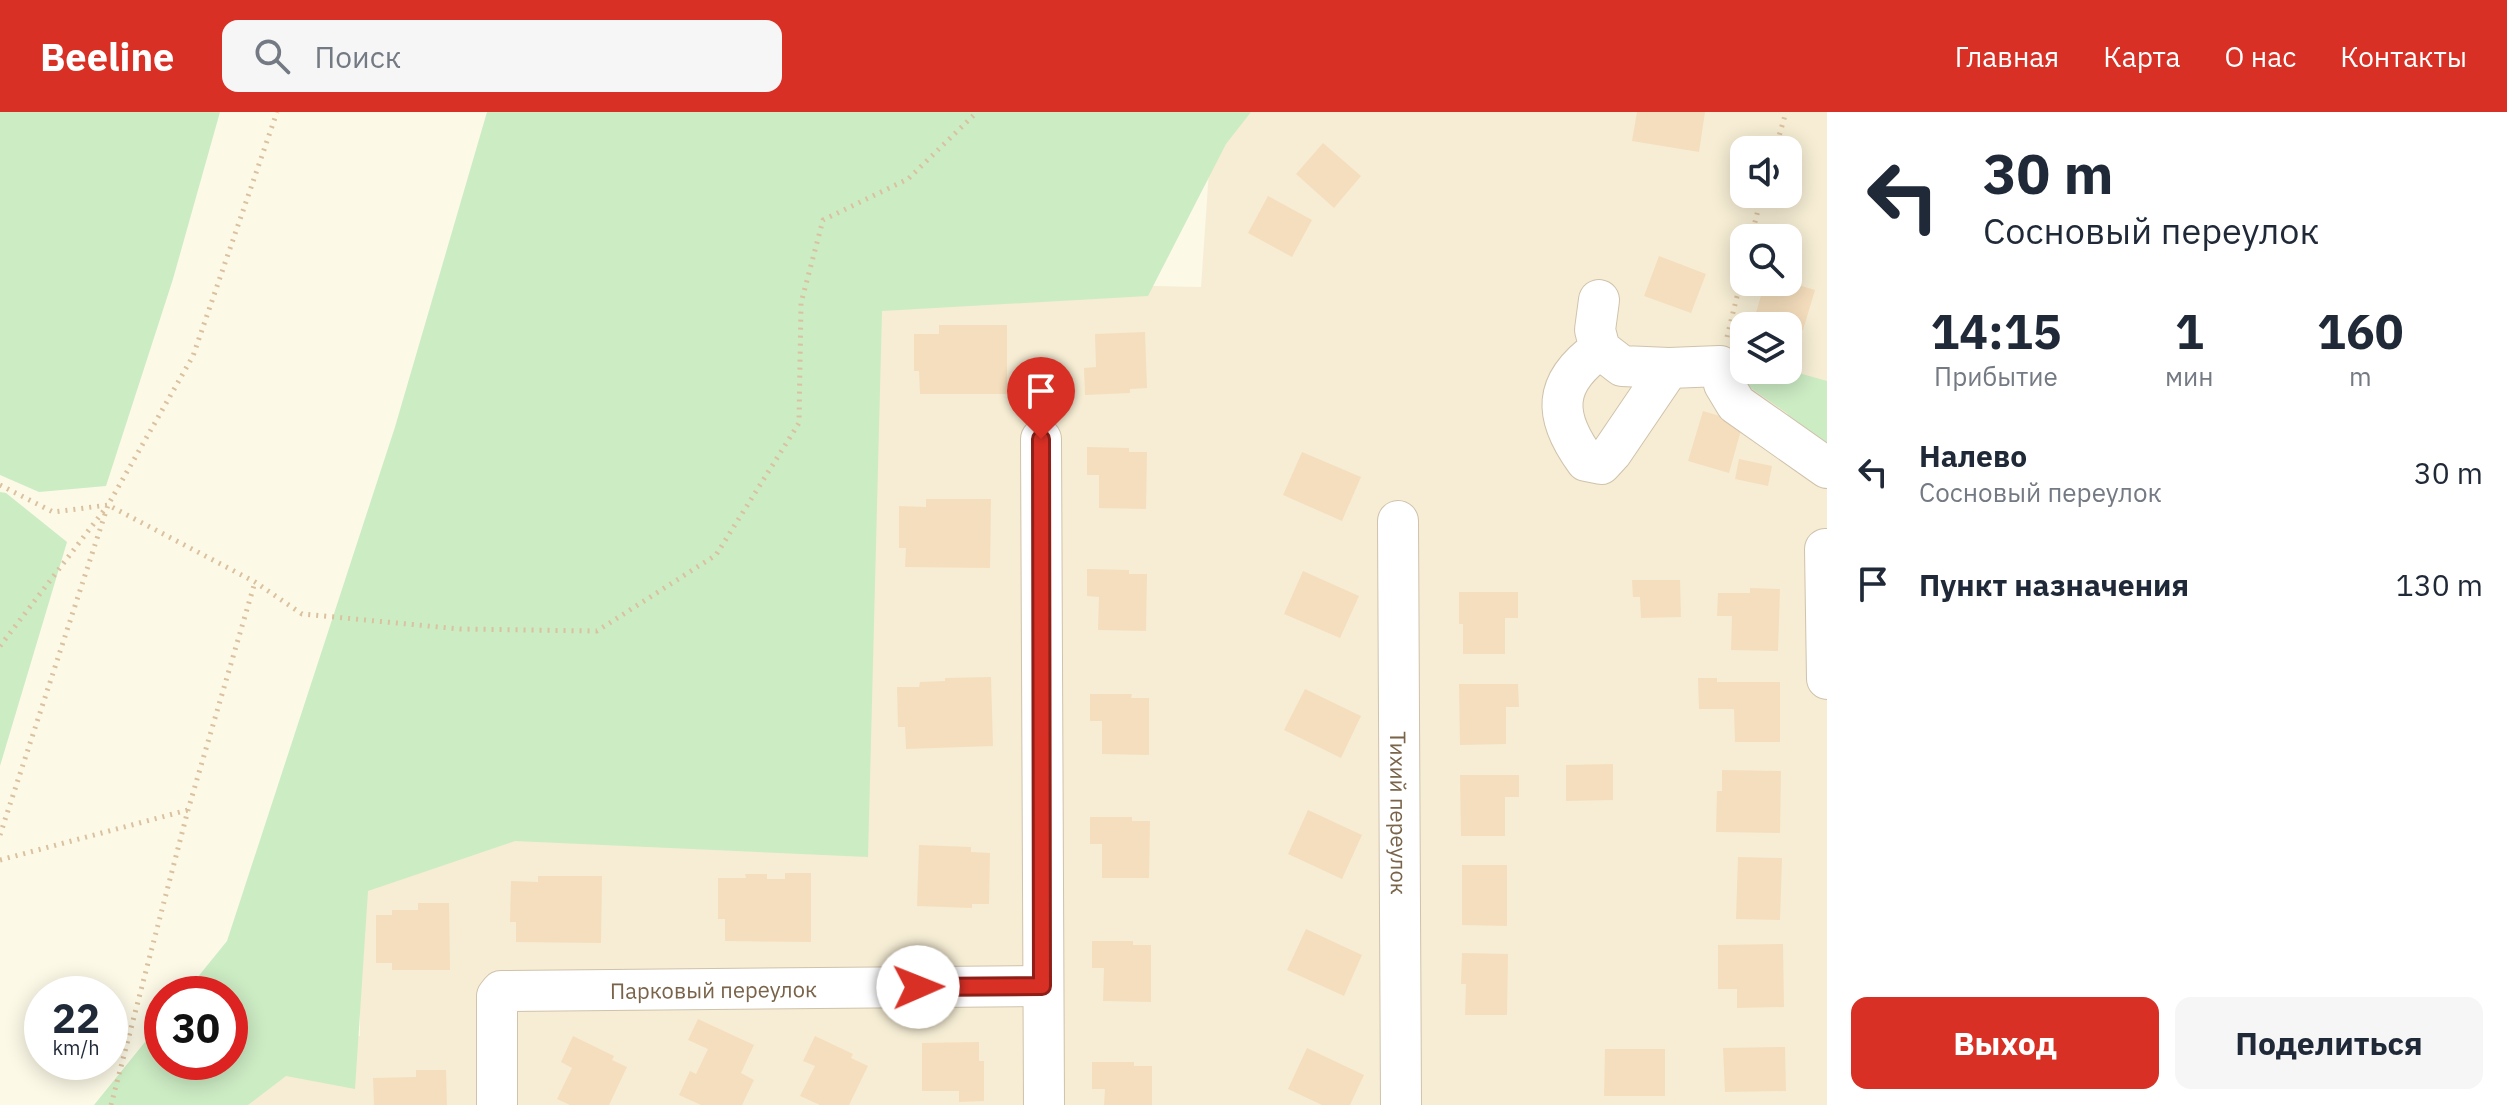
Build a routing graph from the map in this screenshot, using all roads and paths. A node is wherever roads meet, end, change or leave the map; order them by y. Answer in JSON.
{"nodes":[{"id":1,"x":277,"y":112,"type":"edge"},
{"id":2,"x":977,"y":112,"type":"edge"},
{"id":3,"x":1786,"y":112,"type":"edge"},
{"id":4,"x":1779,"y":136,"type":"edge"},
{"id":5,"x":1737,"y":296,"type":"edge"},
{"id":6,"x":1599,"y":300,"type":"dead end"},
{"id":7,"x":1600,"y":349,"type":"junction"},
{"id":8,"x":1720,"y":366,"type":"junction"},
{"id":9,"x":1669,"y":368,"type":"junction"},
{"id":10,"x":1041,"y":439,"type":"dead end"},
{"id":11,"x":1827,"y":468,"type":"edge"},
{"id":12,"x":0,"y":485,"type":"edge"},
{"id":13,"x":108,"y":505,"type":"junction"},
{"id":14,"x":1398,"y":521,"type":"dead end"},
{"id":15,"x":1825,"y":549,"type":"edge"},
{"id":16,"x":255,"y":582,"type":"junction"},
{"id":17,"x":0,"y":646,"type":"edge"},
{"id":18,"x":1827,"y":679,"type":"edge"},
{"id":19,"x":188,"y":810,"type":"junction"},
{"id":20,"x":0,"y":835,"type":"edge"},
{"id":21,"x":0,"y":860,"type":"edge"},
{"id":22,"x":1042,"y":986,"type":"junction"},
{"id":23,"x":111,"y":1105,"type":"edge"},
{"id":24,"x":497,"y":1105,"type":"edge"},
{"id":25,"x":1044,"y":1105,"type":"edge"},
{"id":26,"x":1401,"y":1105,"type":"edge"}],
"edges":[{"from":1,"to":13,"type":"path"},
{"from":2,"to":16,"type":"path"},
{"from":3,"to":4,"type":"path"},
{"from":5,"to":8,"type":"path"},
{"from":6,"to":7,"type":"street"},
{"from":7,"to":9,"type":"street"},
{"from":7,"to":9,"type":"street"},
{"from":8,"to":9,"type":"street"},
{"from":8,"to":11,"type":"street"},
{"from":10,"to":22,"type":"street"},
{"from":12,"to":13,"type":"path"},
{"from":13,"to":16,"type":"path"},
{"from":13,"to":17,"type":"path"},
{"from":13,"to":20,"type":"path"},
{"from":14,"to":26,"type":"street","name":"Тихий переулок"},
{"from":15,"to":18,"type":"street"},
{"from":16,"to":19,"type":"path"},
{"from":19,"to":21,"type":"path"},
{"from":19,"to":23,"type":"path"},
{"from":22,"to":24,"type":"street","name":"Парковый переулок"},
{"from":22,"to":25,"type":"street"}]}
